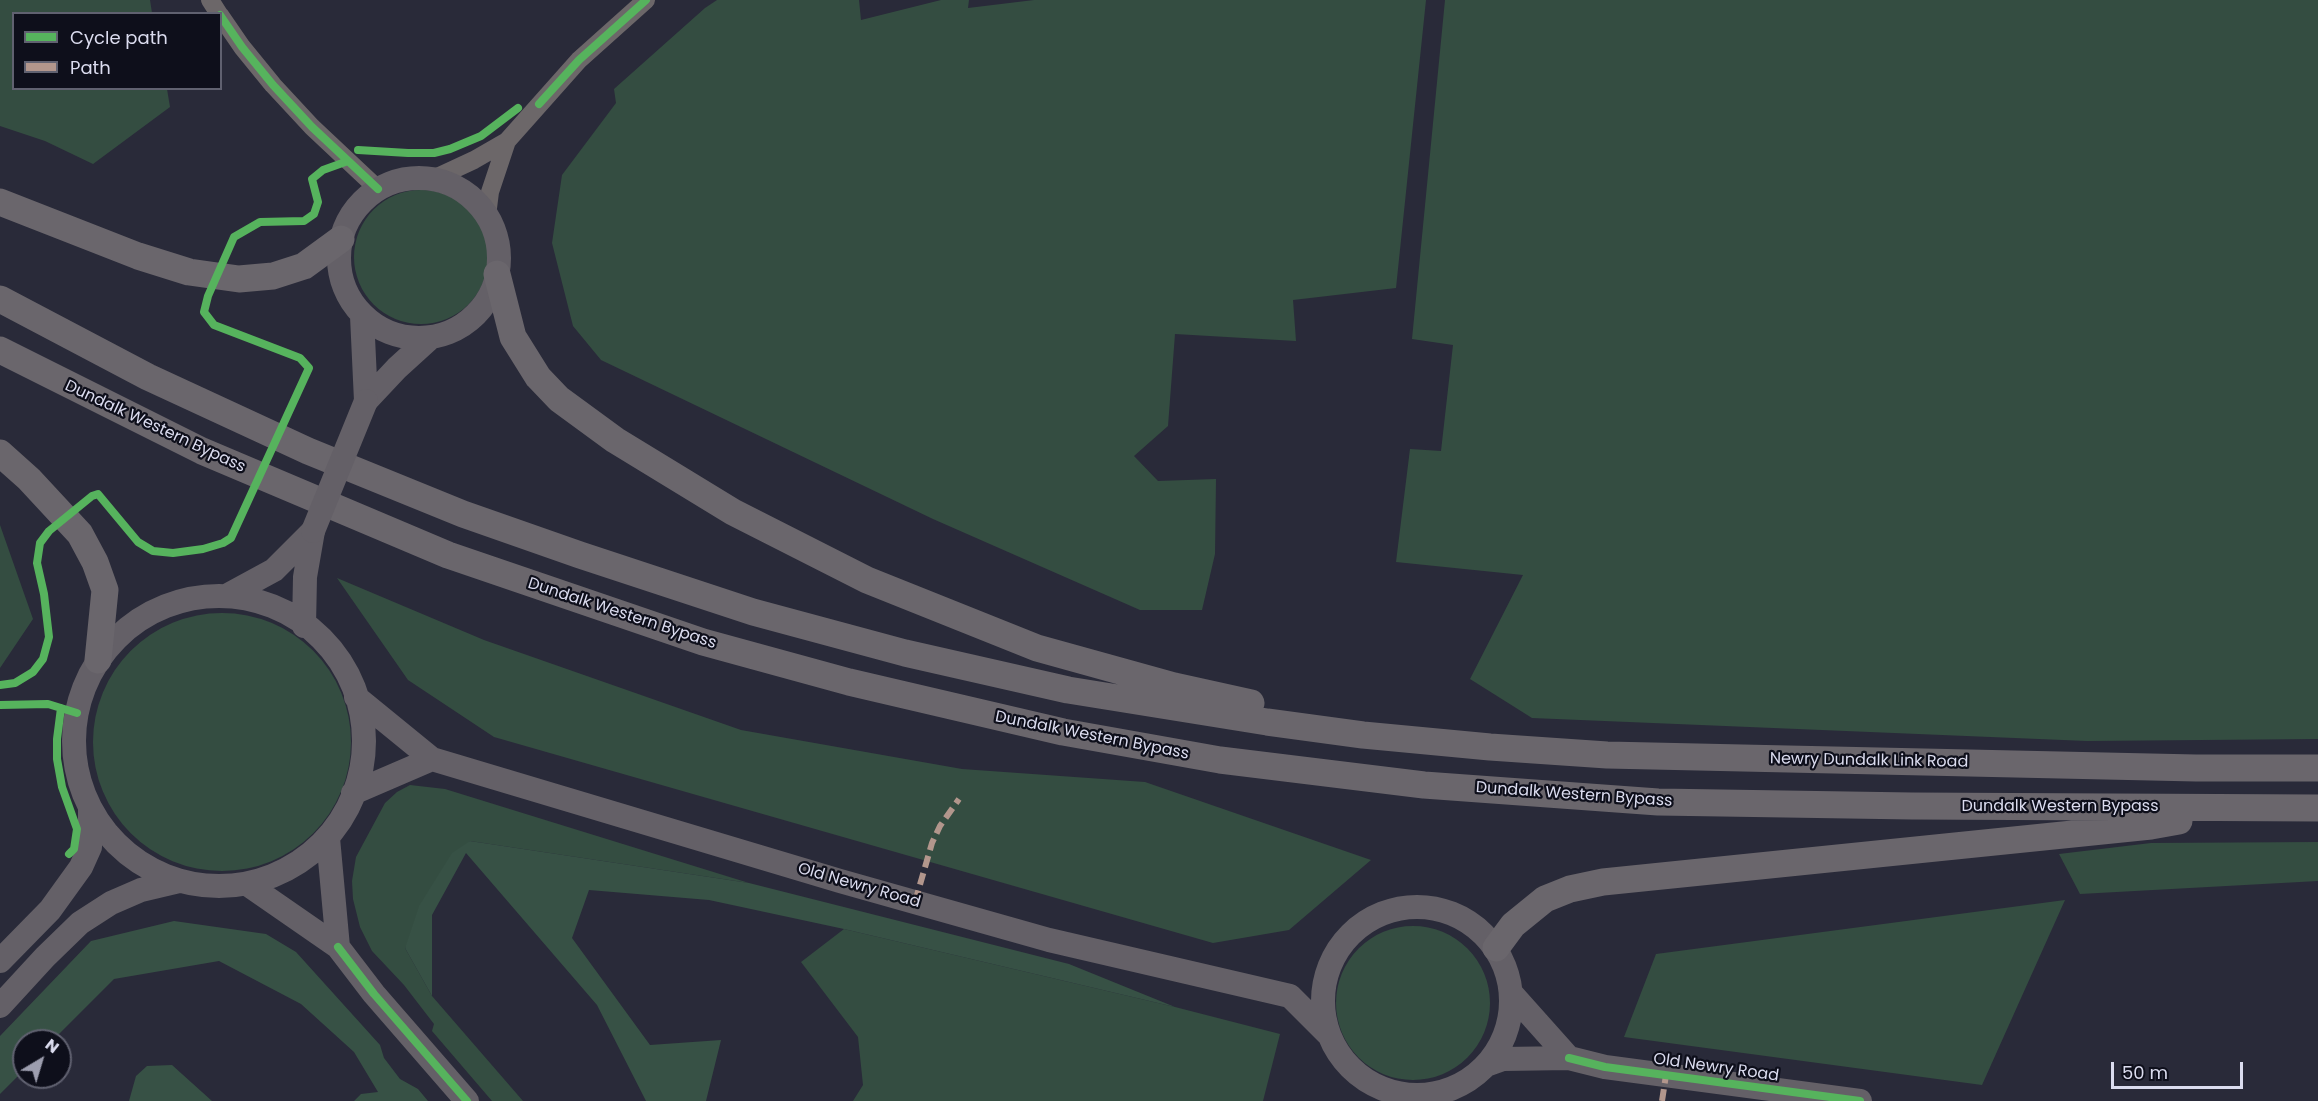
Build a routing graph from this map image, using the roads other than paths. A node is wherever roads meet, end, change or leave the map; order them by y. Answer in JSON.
{"nodes":[{"id":1,"x":646,"y":0,"type":"edge"},
{"id":2,"x":222,"y":17,"type":"edge"},
{"id":3,"x":507,"y":141,"type":"junction"},
{"id":4,"x":431,"y":180,"type":"junction"},
{"id":5,"x":378,"y":189,"type":"junction"},
{"id":6,"x":0,"y":202,"type":"edge"},
{"id":7,"x":487,"y":216,"type":"junction"},
{"id":8,"x":341,"y":239,"type":"junction"},
{"id":9,"x":497,"y":274,"type":"junction"},
{"id":10,"x":0,"y":299,"type":"edge"},
{"id":11,"x":362,"y":316,"type":"junction"},
{"id":12,"x":430,"y":338,"type":"junction"},
{"id":13,"x":0,"y":350,"type":"edge"},
{"id":14,"x":366,"y":400,"type":"junction"},
{"id":15,"x":0,"y":453,"type":"edge"},
{"id":16,"x":313,"y":531,"type":"junction"},
{"id":17,"x":228,"y":595,"type":"junction"},
{"id":18,"x":304,"y":626,"type":"junction"},
{"id":19,"x":98,"y":660,"type":"junction"},
{"id":20,"x":356,"y":698,"type":"junction"},
{"id":21,"x":1421,"y":740,"type":"junction"},
{"id":22,"x":432,"y":759,"type":"junction"},
{"id":23,"x":2318,"y":768,"type":"edge"},
{"id":24,"x":353,"y":793,"type":"junction"},
{"id":25,"x":2318,"y":807,"type":"edge"},
{"id":26,"x":90,"y":808,"type":"junction"},
{"id":27,"x":2251,"y":808,"type":"junction"},
{"id":28,"x":328,"y":838,"type":"junction"},
{"id":29,"x":179,"y":881,"type":"junction"},
{"id":30,"x":247,"y":884,"type":"junction"},
{"id":31,"x":338,"y":947,"type":"junction"},
{"id":32,"x":1496,"y":948,"type":"junction"},
{"id":33,"x":0,"y":961,"type":"edge"},
{"id":34,"x":1326,"y":970,"type":"junction"},
{"id":35,"x":1510,"y":993,"type":"junction"},
{"id":36,"x":1290,"y":996,"type":"junction"},
{"id":37,"x":0,"y":1006,"type":"edge"},
{"id":38,"x":1327,"y":1033,"type":"junction"},
{"id":39,"x":1569,"y":1058,"type":"junction"},
{"id":40,"x":1489,"y":1064,"type":"junction"},
{"id":41,"x":467,"y":1101,"type":"edge"},
{"id":42,"x":1860,"y":1101,"type":"edge"}],
"edges":[{"from":1,"to":3,"type":"street"},
{"from":2,"to":5,"type":"street"},
{"from":3,"to":4,"type":"street"},
{"from":3,"to":7,"type":"street"},
{"from":4,"to":5,"type":"main road"},
{"from":4,"to":7,"type":"main road"},
{"from":5,"to":8,"type":"main road"},
{"from":6,"to":8,"type":"highway"},
{"from":7,"to":9,"type":"main road"},
{"from":8,"to":11,"type":"main road"},
{"from":9,"to":12,"type":"main road"},
{"from":9,"to":21,"type":"highway"},
{"from":10,"to":21,"type":"highway"},
{"from":11,"to":12,"type":"main road"},
{"from":11,"to":14,"type":"main road"},
{"from":12,"to":14,"type":"main road"},
{"from":13,"to":27,"type":"highway","name":"Dundalk Western Bypass"},
{"from":14,"to":16,"type":"main road","bridge":true},
{"from":15,"to":19,"type":"highway"},
{"from":16,"to":17,"type":"main road"},
{"from":16,"to":18,"type":"main road"},
{"from":17,"to":18,"type":"main road"},
{"from":17,"to":19,"type":"main road"},
{"from":18,"to":20,"type":"main road"},
{"from":19,"to":26,"type":"main road"},
{"from":20,"to":22,"type":"main road","name":"Old Newry Road"},
{"from":20,"to":24,"type":"main road"},
{"from":21,"to":23,"type":"highway","name":"Newry Dundalk Link Road"},
{"from":22,"to":24,"type":"main road"},
{"from":22,"to":36,"type":"main road","name":"Old Newry Road"},
{"from":24,"to":28,"type":"main road"},
{"from":25,"to":27,"type":"highway"},
{"from":26,"to":29,"type":"main road"},
{"from":26,"to":33,"type":"main road"},
{"from":27,"to":32,"type":"highway"},
{"from":28,"to":30,"type":"main road"},
{"from":28,"to":31,"type":"main road"},
{"from":29,"to":30,"type":"main road"},
{"from":29,"to":37,"type":"main road"},
{"from":30,"to":31,"type":"main road"},
{"from":31,"to":41,"type":"main road"},
{"from":32,"to":34,"type":"main road"},
{"from":32,"to":35,"type":"main road"},
{"from":34,"to":36,"type":"main road"},
{"from":34,"to":38,"type":"main road"},
{"from":35,"to":39,"type":"main road"},
{"from":35,"to":40,"type":"main road"},
{"from":36,"to":38,"type":"main road"},
{"from":38,"to":40,"type":"main road"},
{"from":39,"to":40,"type":"main road","name":"Old Newry Road"},
{"from":39,"to":42,"type":"main road","name":"Old Newry Road"}]}
